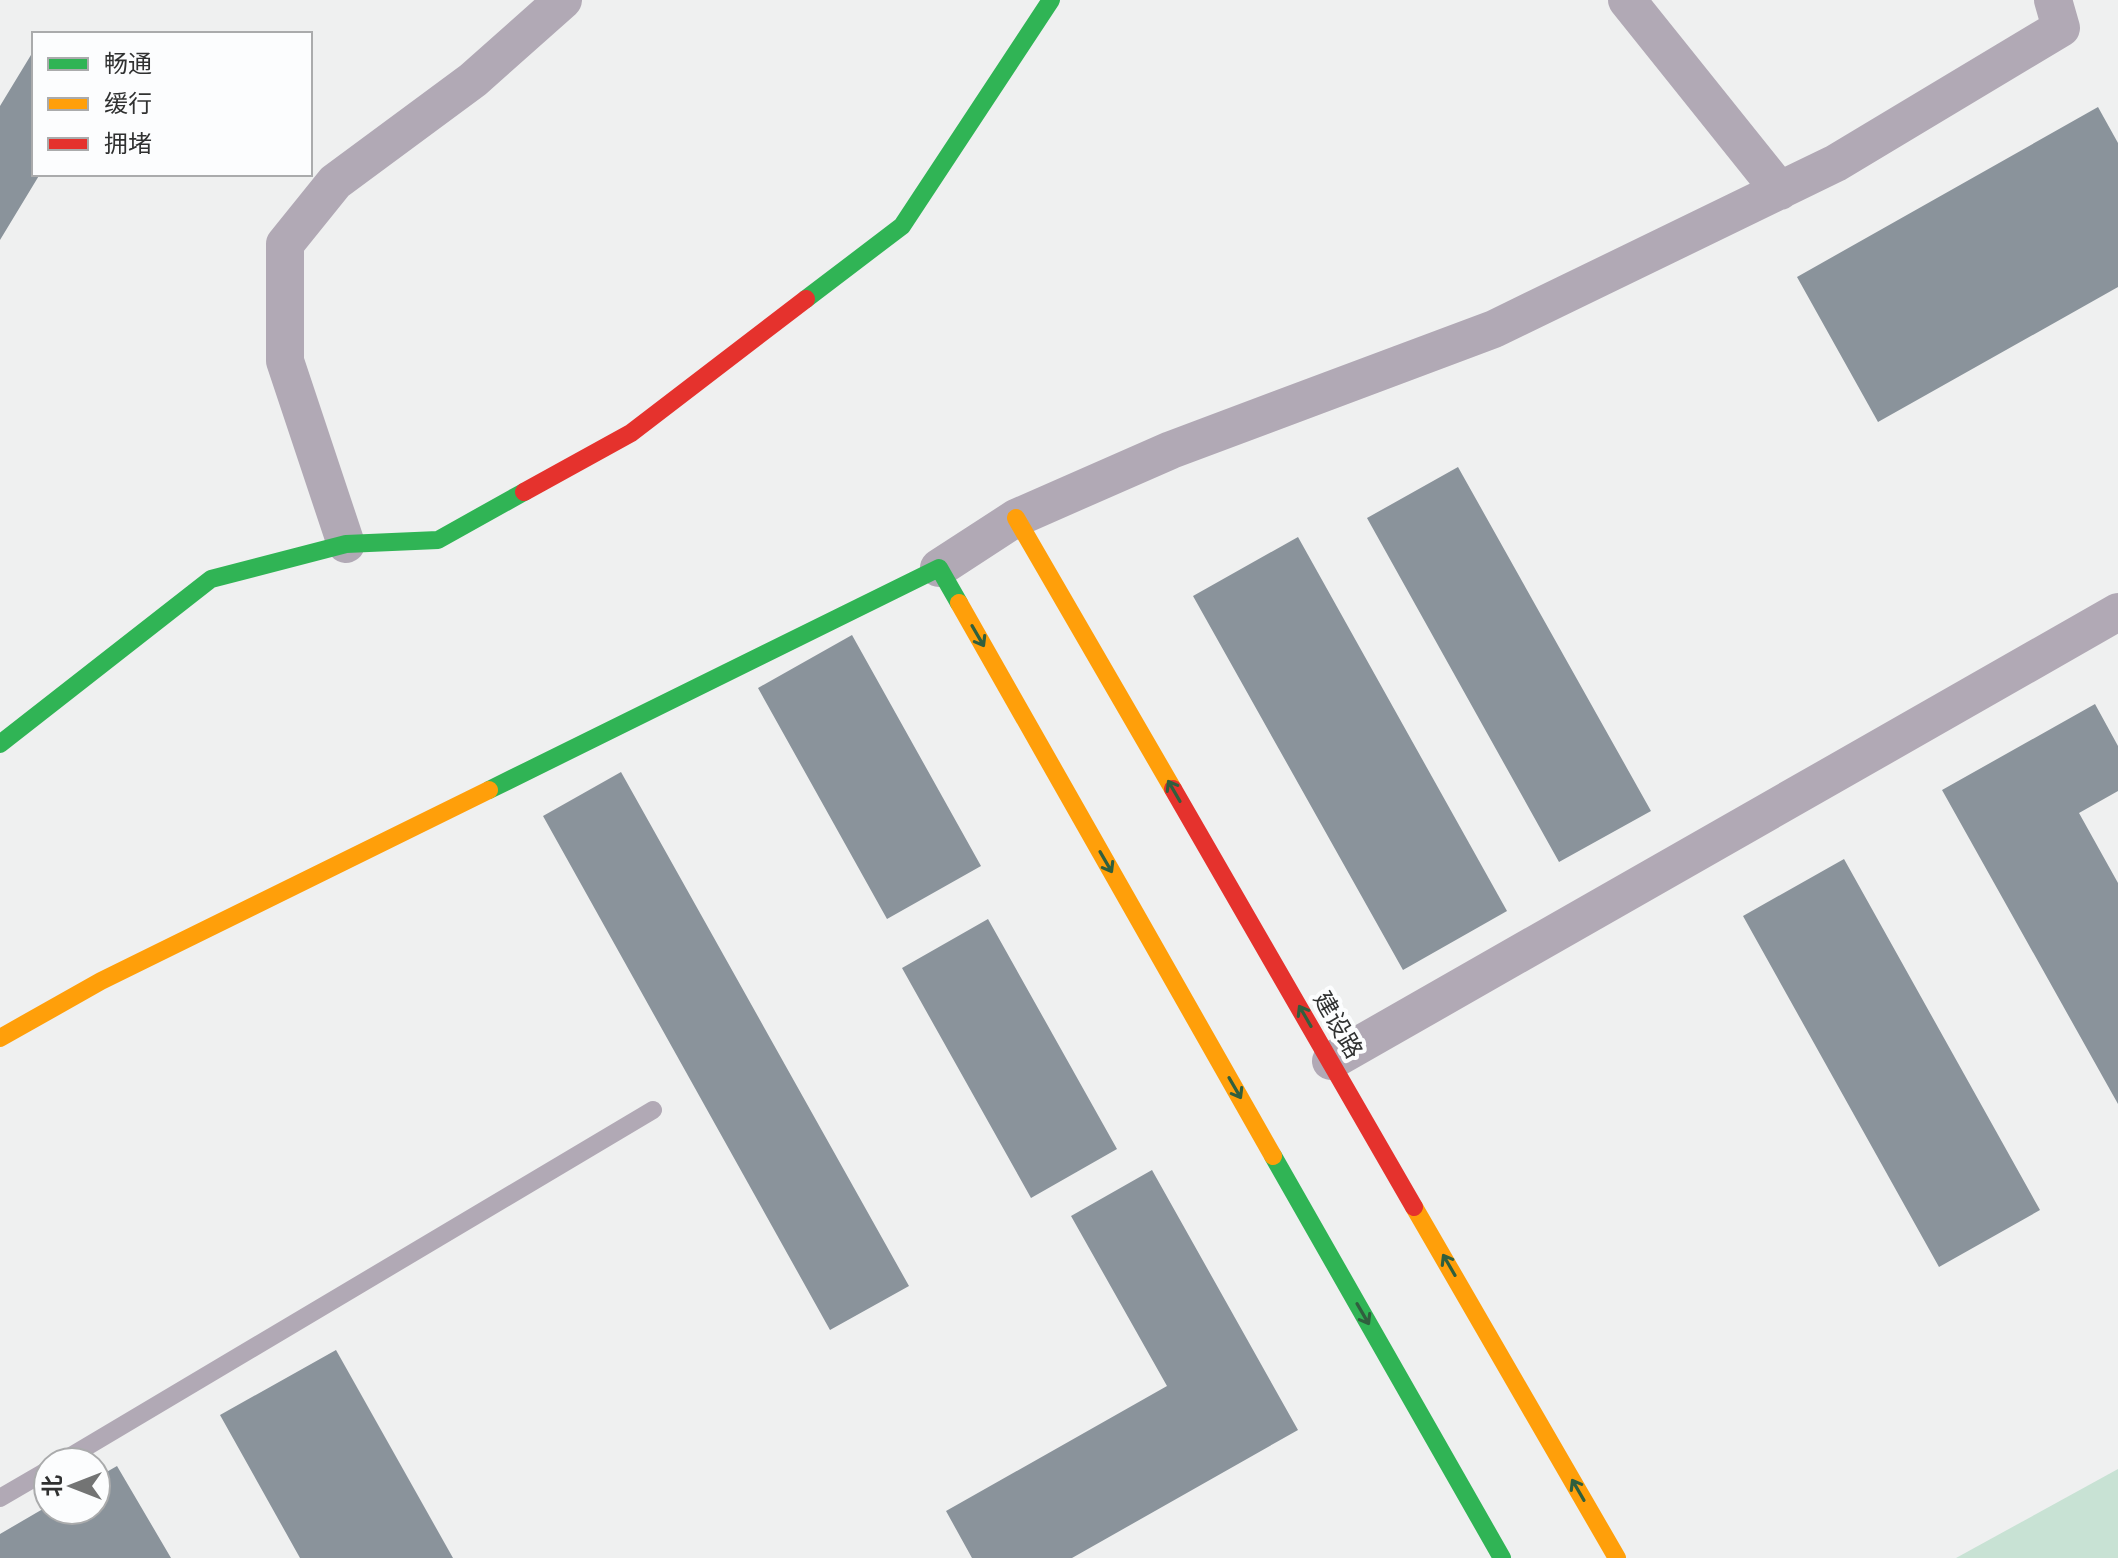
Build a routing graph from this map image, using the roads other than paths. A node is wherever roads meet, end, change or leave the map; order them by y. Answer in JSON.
{"nodes":[{"id":1,"x":563,"y":0,"type":"edge"},
{"id":2,"x":1051,"y":0,"type":"edge"},
{"id":3,"x":1627,"y":0,"type":"edge"},
{"id":4,"x":2053,"y":0,"type":"edge"},
{"id":5,"x":1780,"y":191,"type":"junction"},
{"id":6,"x":1016,"y":518,"type":"junction"},
{"id":7,"x":346,"y":544,"type":"junction"},
{"id":8,"x":939,"y":568,"type":"junction"},
{"id":9,"x":2118,"y":612,"type":"edge"},
{"id":10,"x":0,"y":744,"type":"edge"},
{"id":11,"x":0,"y":1038,"type":"edge"},
{"id":12,"x":1331,"y":1061,"type":"junction"},
{"id":13,"x":653,"y":1110,"type":"dead end"},
{"id":14,"x":88,"y":1446,"type":"edge"},
{"id":15,"x":32,"y":1479,"type":"edge"},
{"id":16,"x":0,"y":1498,"type":"edge"},
{"id":17,"x":1502,"y":1558,"type":"edge"},
{"id":18,"x":1617,"y":1558,"type":"edge"}],
"edges":[{"from":1,"to":7,"type":"street"},
{"from":2,"to":7,"type":"street"},
{"from":3,"to":5,"type":"street"},
{"from":4,"to":5,"type":"street"},
{"from":5,"to":6,"type":"street"},
{"from":6,"to":8,"type":"street"},
{"from":12,"to":6,"type":"street","name":"建设路","one_way":true},
{"from":7,"to":10,"type":"street"},
{"from":8,"to":11,"type":"street"},
{"from":8,"to":17,"type":"street","one_way":true},
{"from":9,"to":12,"type":"street"},
{"from":18,"to":12,"type":"street","name":"建设路","one_way":true},
{"from":13,"to":14,"type":"lane"},
{"from":15,"to":16,"type":"lane"}]}
